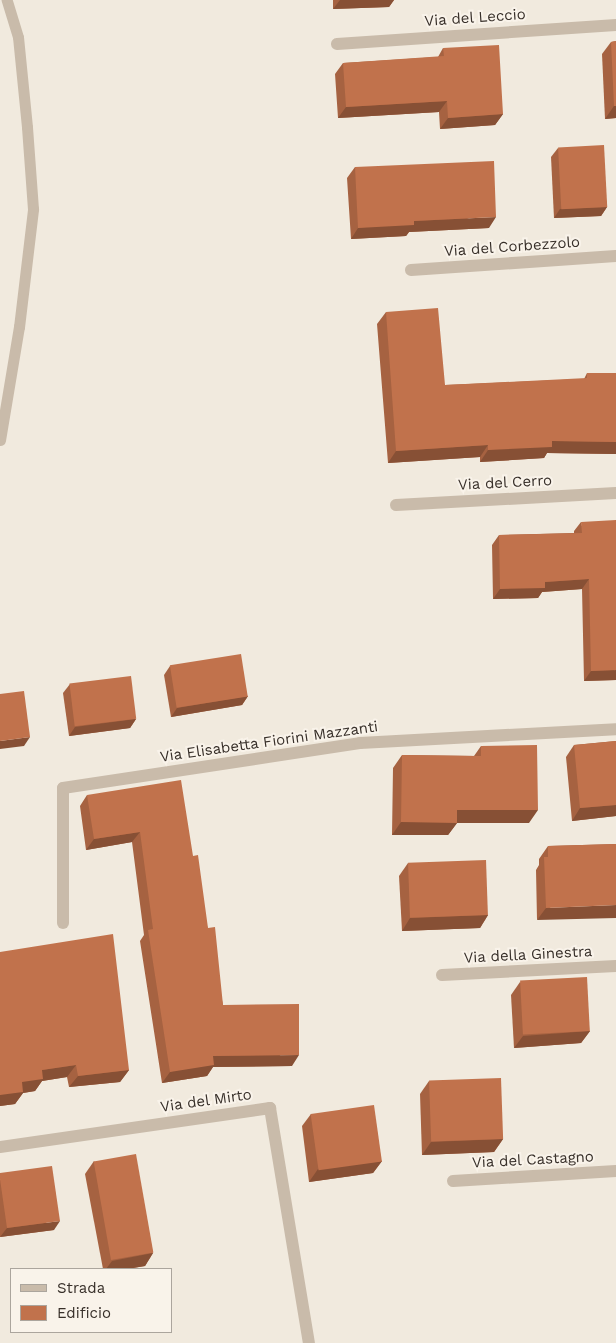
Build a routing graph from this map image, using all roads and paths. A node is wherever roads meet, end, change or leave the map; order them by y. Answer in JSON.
{"nodes":[{"id":1,"x":7,"y":0,"type":"edge"},
{"id":2,"x":616,"y":25,"type":"edge"},
{"id":3,"x":337,"y":44,"type":"dead end"},
{"id":4,"x":616,"y":256,"type":"edge"},
{"id":5,"x":410,"y":270,"type":"dead end"},
{"id":6,"x":0,"y":440,"type":"edge"},
{"id":7,"x":616,"y":493,"type":"edge"},
{"id":8,"x":396,"y":505,"type":"dead end"},
{"id":9,"x":616,"y":728,"type":"edge"},
{"id":10,"x":63,"y":923,"type":"dead end"},
{"id":11,"x":616,"y":966,"type":"edge"},
{"id":12,"x":442,"y":975,"type":"dead end"},
{"id":13,"x":0,"y":1147,"type":"edge"},
{"id":14,"x":616,"y":1171,"type":"edge"},
{"id":15,"x":453,"y":1181,"type":"dead end"},
{"id":16,"x":309,"y":1343,"type":"edge"}],
"edges":[{"from":1,"to":6,"type":"lane"},
{"from":2,"to":3,"type":"street","name":"Via del Leccio"},
{"from":4,"to":5,"type":"street","name":"Via del Corbezzolo"},
{"from":7,"to":8,"type":"street","name":"Via del Cerro"},
{"from":9,"to":10,"type":"street","name":"Via Elisabetta Fiorini Mazzanti"},
{"from":11,"to":12,"type":"street","name":"Via della Ginestra"},
{"from":13,"to":16,"type":"street","name":"Via del Mirto"},
{"from":14,"to":15,"type":"street","name":"Via del Castagno"}]}
